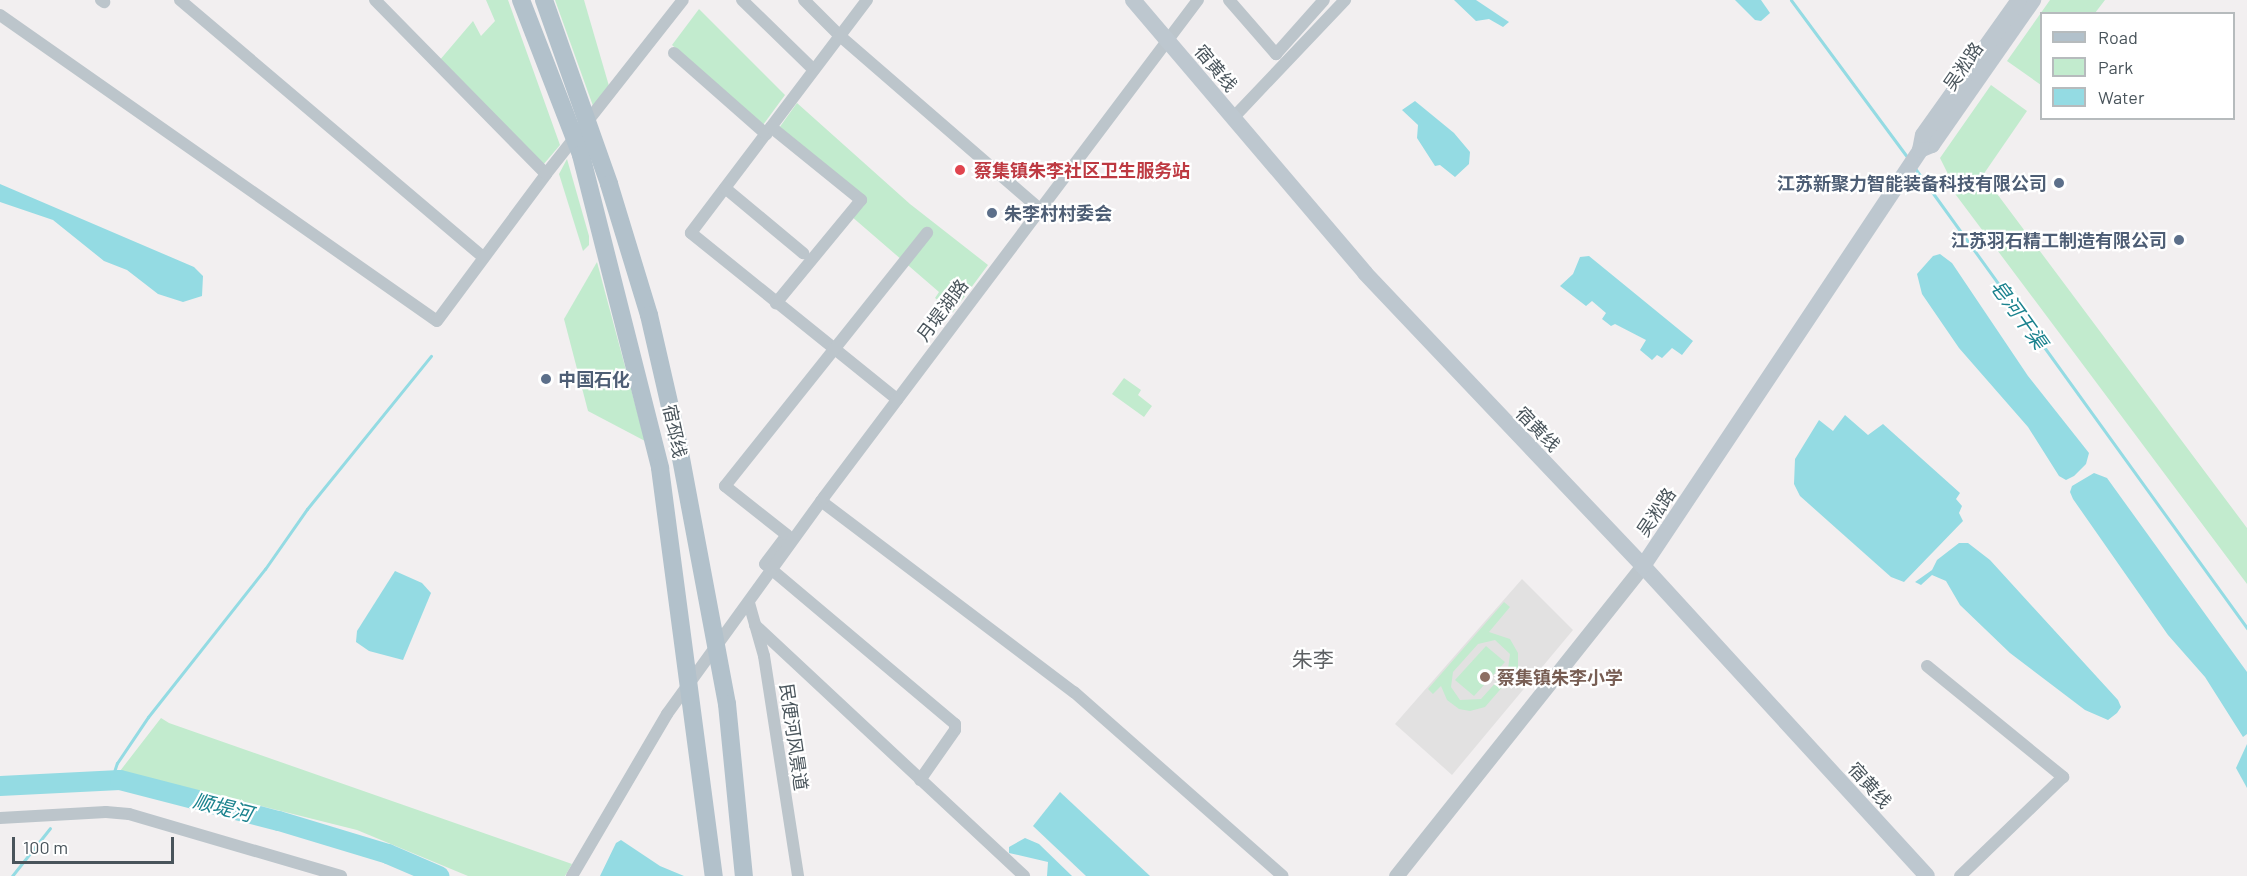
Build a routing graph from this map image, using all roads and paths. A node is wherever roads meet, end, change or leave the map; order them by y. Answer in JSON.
{"nodes":[{"id":1,"x":180,"y":0,"type":"edge"},
{"id":2,"x":375,"y":0,"type":"edge"},
{"id":3,"x":521,"y":0,"type":"edge"},
{"id":4,"x":544,"y":0,"type":"edge"},
{"id":5,"x":683,"y":0,"type":"edge"},
{"id":6,"x":742,"y":0,"type":"edge"},
{"id":7,"x":804,"y":0,"type":"edge"},
{"id":8,"x":867,"y":0,"type":"edge"},
{"id":9,"x":1133,"y":0,"type":"edge"},
{"id":10,"x":1198,"y":0,"type":"edge"},
{"id":11,"x":1229,"y":0,"type":"edge"},
{"id":12,"x":1324,"y":0,"type":"edge"},
{"id":13,"x":1345,"y":0,"type":"edge"},
{"id":14,"x":2019,"y":0,"type":"edge"},
{"id":15,"x":2034,"y":0,"type":"edge"},
{"id":16,"x":0,"y":15,"type":"edge"},
{"id":17,"x":840,"y":36,"type":"junction"},
{"id":18,"x":1167,"y":40,"type":"junction"},
{"id":19,"x":674,"y":53,"type":"dead end"},
{"id":20,"x":814,"y":70,"type":"junction"},
{"id":21,"x":1233,"y":118,"type":"junction"},
{"id":22,"x":590,"y":122,"type":"junction"},
{"id":23,"x":768,"y":130,"type":"junction"},
{"id":24,"x":574,"y":140,"type":"junction"},
{"id":25,"x":1920,"y":150,"type":"junction"},
{"id":26,"x":546,"y":174,"type":"junction"},
{"id":27,"x":725,"y":188,"type":"junction"},
{"id":28,"x":1040,"y":209,"type":"junction"},
{"id":29,"x":927,"y":233,"type":"dead end"},
{"id":30,"x":803,"y":253,"type":"dead end"},
{"id":31,"x":483,"y":257,"type":"junction"},
{"id":32,"x":776,"y":303,"type":"junction"},
{"id":33,"x":834,"y":349,"type":"junction"},
{"id":34,"x":897,"y":399,"type":"junction"},
{"id":35,"x":821,"y":501,"type":"junction"},
{"id":36,"x":1643,"y":566,"type":"junction"},
{"id":37,"x":772,"y":570,"type":"junction"},
{"id":38,"x":749,"y":603,"type":"junction"},
{"id":39,"x":755,"y":625,"type":"junction"},
{"id":40,"x":717,"y":647,"type":"junction"},
{"id":41,"x":1927,"y":666,"type":"dead end"},
{"id":42,"x":689,"y":684,"type":"junction"},
{"id":43,"x":920,"y":780,"type":"junction"},
{"id":44,"x":0,"y":818,"type":"edge"},
{"id":45,"x":341,"y":876,"type":"edge"},
{"id":46,"x":572,"y":876,"type":"edge"},
{"id":47,"x":714,"y":876,"type":"edge"},
{"id":48,"x":744,"y":876,"type":"edge"},
{"id":49,"x":798,"y":876,"type":"edge"},
{"id":50,"x":1024,"y":876,"type":"edge"},
{"id":51,"x":1283,"y":876,"type":"edge"},
{"id":52,"x":1396,"y":876,"type":"edge"},
{"id":53,"x":1926,"y":876,"type":"edge"},
{"id":54,"x":1960,"y":876,"type":"edge"}],
"edges":[{"from":1,"to":31,"type":"street"},
{"from":2,"to":26,"type":"street"},
{"from":3,"to":24,"type":"main road","name":"宿邳线"},
{"from":4,"to":22,"type":"main road","name":"宿邳线"},
{"from":5,"to":22,"type":"street"},
{"from":6,"to":20,"type":"street"},
{"from":7,"to":17,"type":"street"},
{"from":8,"to":17,"type":"street"},
{"from":9,"to":18,"type":"main road","name":"宿黄线"},
{"from":10,"to":18,"type":"street","name":"月堤湖路"},
{"from":11,"to":12,"type":"street"},
{"from":13,"to":21,"type":"street"},
{"from":14,"to":25,"type":"main road","name":"吴淞路"},
{"from":15,"to":25,"type":"main road","name":"吴淞路"},
{"from":16,"to":31,"type":"street"},
{"from":17,"to":20,"type":"street"},
{"from":17,"to":28,"type":"street"},
{"from":18,"to":21,"type":"main road","name":"宿黄线"},
{"from":18,"to":28,"type":"street","name":"月堤湖路"},
{"from":19,"to":23,"type":"street"},
{"from":20,"to":23,"type":"street"},
{"from":21,"to":36,"type":"main road","name":"宿黄线"},
{"from":22,"to":24,"type":"street"},
{"from":22,"to":40,"type":"main road","name":"宿邳线"},
{"from":23,"to":27,"type":"street"},
{"from":23,"to":32,"type":"street"},
{"from":24,"to":26,"type":"street"},
{"from":24,"to":42,"type":"main road","name":"宿邳线"},
{"from":25,"to":36,"type":"main road","name":"吴淞路"},
{"from":26,"to":31,"type":"street"},
{"from":27,"to":30,"type":"street"},
{"from":27,"to":32,"type":"street"},
{"from":28,"to":34,"type":"street","name":"月堤湖路"},
{"from":29,"to":33,"type":"street"},
{"from":32,"to":33,"type":"street"},
{"from":33,"to":34,"type":"street"},
{"from":33,"to":37,"type":"street"},
{"from":34,"to":35,"type":"street","name":"月堤湖路"},
{"from":35,"to":37,"type":"street","name":"月堤湖路"},
{"from":35,"to":51,"type":"street"},
{"from":36,"to":52,"type":"street","name":"吴淞路"},
{"from":36,"to":53,"type":"main road","name":"宿黄线"},
{"from":37,"to":38,"type":"street","name":"月堤湖路"},
{"from":37,"to":43,"type":"street"},
{"from":38,"to":39,"type":"street","name":"民便河风景道"},
{"from":38,"to":40,"type":"street","name":"月堤湖路"},
{"from":39,"to":43,"type":"street"},
{"from":39,"to":49,"type":"street","name":"民便河风景道"},
{"from":40,"to":42,"type":"street","name":"月堤湖路"},
{"from":40,"to":48,"type":"main road","name":"宿邳线"},
{"from":41,"to":54,"type":"street"},
{"from":42,"to":46,"type":"street","name":"月堤湖路"},
{"from":42,"to":47,"type":"main road","name":"宿邳线"},
{"from":43,"to":50,"type":"street"},
{"from":44,"to":45,"type":"street"}]}
